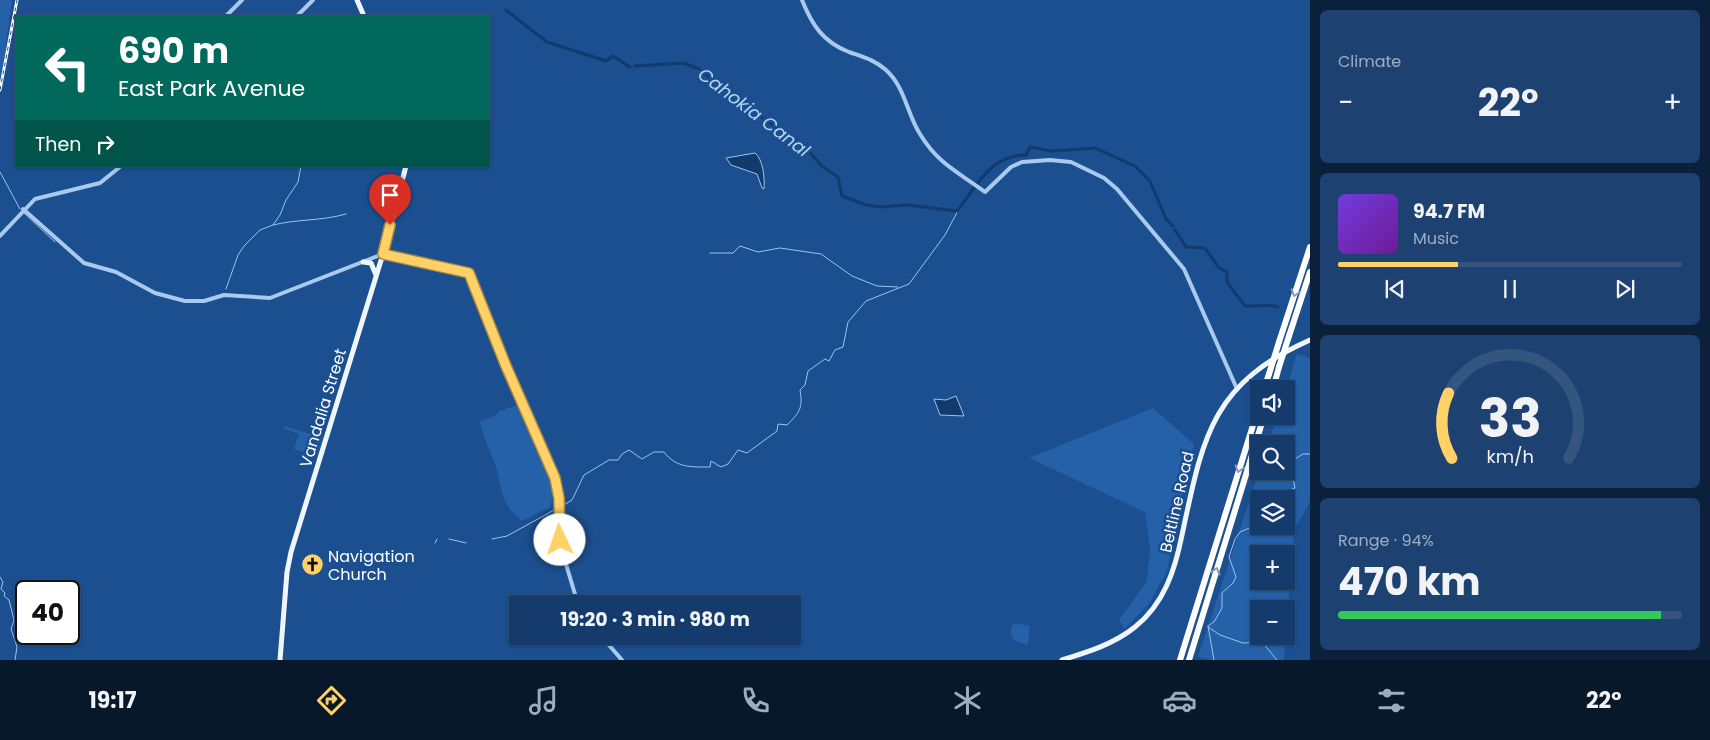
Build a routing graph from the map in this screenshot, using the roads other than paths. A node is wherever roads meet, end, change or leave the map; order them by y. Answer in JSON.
{"nodes":[{"id":1,"x":242,"y":0,"type":"edge"},
{"id":2,"x":313,"y":0,"type":"edge"},
{"id":3,"x":357,"y":0,"type":"edge"},
{"id":4,"x":802,"y":0,"type":"edge"},
{"id":5,"x":227,"y":15,"type":"edge"},
{"id":6,"x":298,"y":15,"type":"edge"},
{"id":7,"x":364,"y":15,"type":"edge"},
{"id":8,"x":120,"y":167,"type":"edge"},
{"id":9,"x":406,"y":167,"type":"edge"},
{"id":10,"x":23,"y":209,"type":"junction"},
{"id":11,"x":0,"y":236,"type":"edge"},
{"id":12,"x":1310,"y":247,"type":"edge"},
{"id":13,"x":383,"y":254,"type":"junction"},
{"id":14,"x":363,"y":262,"type":"junction"},
{"id":15,"x":1310,"y":272,"type":"edge"},
{"id":16,"x":376,"y":275,"type":"junction"},
{"id":17,"x":1310,"y":340,"type":"edge"},
{"id":18,"x":1267,"y":380,"type":"edge"},
{"id":19,"x":1275,"y":380,"type":"edge"},
{"id":20,"x":1237,"y":390,"type":"junction"},
{"id":21,"x":1253,"y":425,"type":"edge"},
{"id":22,"x":1261,"y":425,"type":"edge"},
{"id":23,"x":575,"y":595,"type":"edge"},
{"id":24,"x":609,"y":645,"type":"edge"},
{"id":25,"x":280,"y":660,"type":"edge"},
{"id":26,"x":622,"y":660,"type":"edge"},
{"id":27,"x":1062,"y":660,"type":"edge"},
{"id":28,"x":1180,"y":660,"type":"edge"},
{"id":29,"x":1189,"y":660,"type":"edge"}],
"edges":[{"from":1,"to":5,"type":"street"},
{"from":2,"to":6,"type":"street"},
{"from":3,"to":7,"type":"main road"},
{"from":4,"to":20,"type":"street"},
{"from":8,"to":10,"type":"street"},
{"from":9,"to":13,"type":"main road","name":"Vandalia Street"},
{"from":10,"to":11,"type":"street"},
{"from":10,"to":14,"type":"street"},
{"from":12,"to":18,"type":"highway","one_way":true,"bridge":true},
{"from":13,"to":14,"type":"street"},
{"from":13,"to":16,"type":"main road","name":"Vandalia Street"},
{"from":13,"to":23,"type":"street"},
{"from":14,"to":16,"type":"main road"},
{"from":15,"to":19,"type":"highway","bridge":true},
{"from":16,"to":25,"type":"main road","name":"Vandalia Street"},
{"from":17,"to":20,"type":"main road","name":"Beltline Road"},
{"from":20,"to":27,"type":"main road","name":"Beltline Road"},
{"from":21,"to":28,"type":"highway","one_way":true},
{"from":29,"to":22,"type":"highway","one_way":true},
{"from":24,"to":26,"type":"street"}]}
